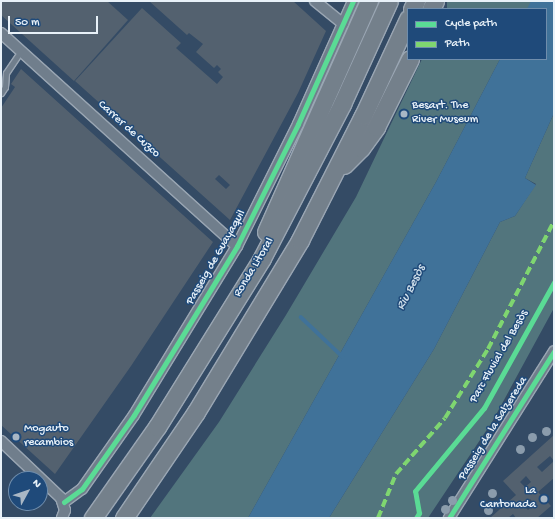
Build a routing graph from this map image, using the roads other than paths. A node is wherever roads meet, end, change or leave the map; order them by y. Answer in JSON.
{"nodes":[{"id":1,"x":316,"y":1,"type":"edge"},
{"id":2,"x":353,"y":1,"type":"edge"},
{"id":3,"x":368,"y":1,"type":"edge"},
{"id":4,"x":389,"y":1,"type":"edge"},
{"id":5,"x":407,"y":21,"type":"edge"},
{"id":6,"x":343,"y":24,"type":"junction"},
{"id":7,"x":1,"y":33,"type":"edge"},
{"id":8,"x":21,"y":51,"type":"junction"},
{"id":9,"x":410,"y":60,"type":"edge"},
{"id":10,"x":1,"y":93,"type":"edge"},
{"id":11,"x":336,"y":172,"type":"junction"},
{"id":12,"x":237,"y":246,"type":"junction"},
{"id":13,"x":249,"y":279,"type":"junction"},
{"id":14,"x":553,"y":358,"type":"edge"},
{"id":15,"x":1,"y":441,"type":"edge"},
{"id":16,"x":64,"y":502,"type":"junction"},
{"id":17,"x":62,"y":518,"type":"edge"},
{"id":18,"x":93,"y":518,"type":"edge"},
{"id":19,"x":124,"y":518,"type":"edge"},
{"id":20,"x":449,"y":518,"type":"edge"}],
"edges":[{"from":1,"to":6,"type":"street"},
{"from":2,"to":6,"type":"street","name":"Passeig de Guayaquil"},
{"from":3,"to":13,"type":"highway"},
{"from":4,"to":13,"type":"highway","name":"Ronda Litoral"},
{"from":5,"to":11,"type":"highway","name":"Ronda Litoral"},
{"from":6,"to":12,"type":"street","name":"Passeig de Guayaquil"},
{"from":7,"to":8,"type":"street","name":"Carrer de Cuzco"},
{"from":8,"to":10,"type":"lane"},
{"from":8,"to":12,"type":"street","name":"Carrer de Cuzco"},
{"from":9,"to":11,"type":"highway"},
{"from":11,"to":19,"type":"highway","name":"Ronda Litoral"},
{"from":12,"to":16,"type":"street","name":"Passeig de Guayaquil"},
{"from":13,"to":18,"type":"highway","name":"Ronda Litoral"},
{"from":14,"to":20,"type":"street","name":"Passeig de la Salzereda"},
{"from":15,"to":16,"type":"street"},
{"from":16,"to":17,"type":"street"}]}
